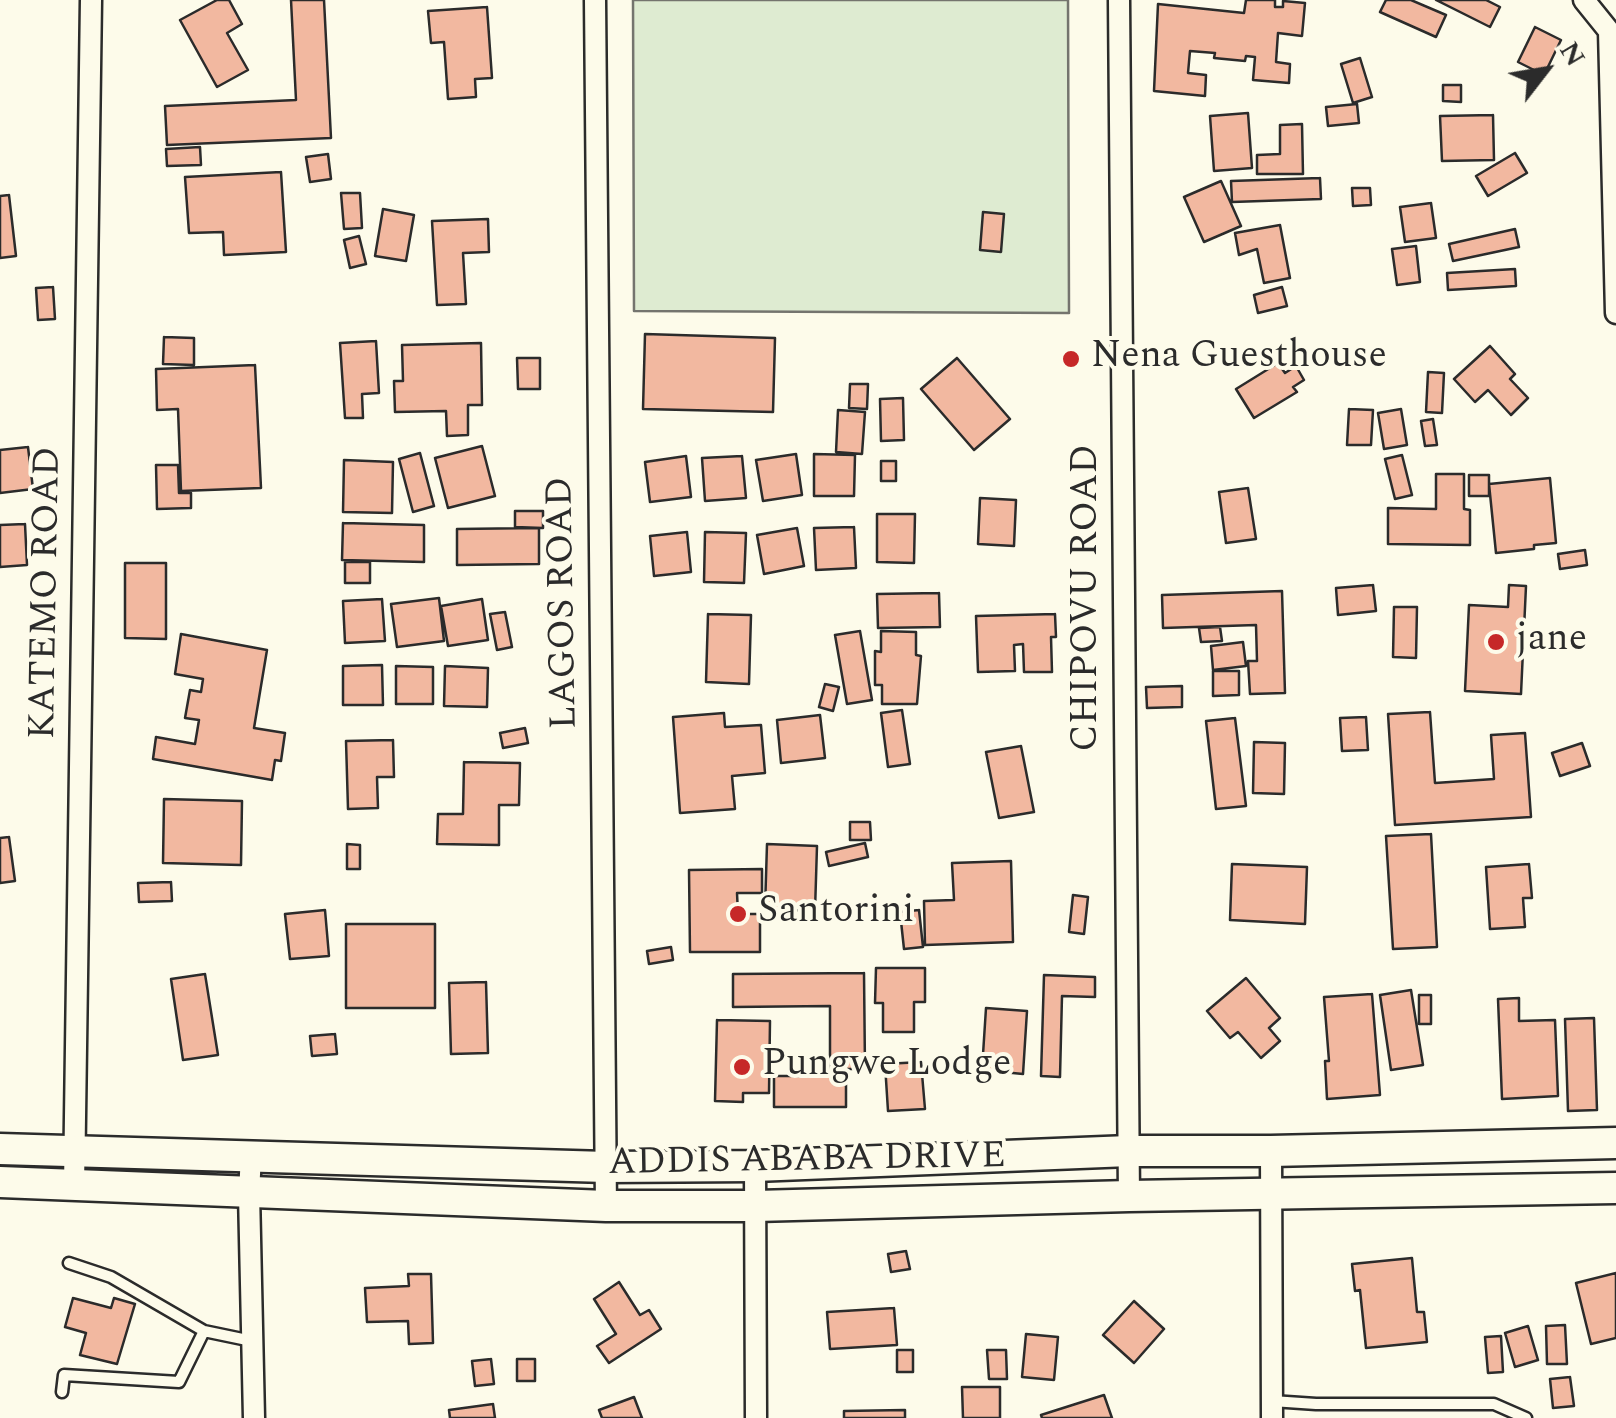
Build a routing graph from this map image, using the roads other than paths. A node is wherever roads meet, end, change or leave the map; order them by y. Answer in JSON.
{"nodes":[{"id":1,"x":91,"y":0,"type":"edge"},
{"id":2,"x":595,"y":0,"type":"edge"},
{"id":3,"x":1119,"y":0,"type":"edge"},
{"id":4,"x":1584,"y":0,"type":"edge"},
{"id":5,"x":1612,"y":31,"type":"edge"},
{"id":6,"x":1616,"y":313,"type":"edge"},
{"id":7,"x":1616,"y":1143,"type":"edge"},
{"id":8,"x":0,"y":1148,"type":"edge"},
{"id":9,"x":1129,"y":1151,"type":"junction"},
{"id":10,"x":1271,"y":1151,"type":"junction"},
{"id":11,"x":76,"y":1152,"type":"junction"},
{"id":12,"x":251,"y":1155,"type":"junction"},
{"id":13,"x":756,"y":1166,"type":"junction"},
{"id":14,"x":606,"y":1167,"type":"junction"},
{"id":15,"x":0,"y":1182,"type":"edge"},
{"id":16,"x":74,"y":1186,"type":"junction"},
{"id":17,"x":1616,"y":1188,"type":"edge"},
{"id":18,"x":249,"y":1193,"type":"junction"},
{"id":19,"x":1129,"y":1196,"type":"junction"},
{"id":20,"x":1271,"y":1196,"type":"junction"},
{"id":21,"x":606,"y":1206,"type":"junction"},
{"id":22,"x":756,"y":1206,"type":"junction"},
{"id":23,"x":68,"y":1263,"type":"dead end"},
{"id":24,"x":204,"y":1331,"type":"junction"},
{"id":25,"x":252,"y":1341,"type":"junction"},
{"id":26,"x":62,"y":1392,"type":"dead end"},
{"id":27,"x":1272,"y":1410,"type":"edge"},
{"id":28,"x":254,"y":1418,"type":"edge"},
{"id":29,"x":756,"y":1418,"type":"edge"},
{"id":30,"x":1526,"y":1418,"type":"edge"}],
"edges":[{"from":1,"to":11,"type":"street","name":"KATEMO ROAD"},
{"from":2,"to":14,"type":"street","name":"LAGOS ROAD"},
{"from":3,"to":9,"type":"street","name":"CHIPOVU ROAD"},
{"from":4,"to":5,"type":"street"},
{"from":5,"to":6,"type":"street"},
{"from":7,"to":10,"type":"main road","name":"ADDIS ABABA DRIVE"},
{"from":8,"to":11,"type":"main road","name":"ADDIS ABABA DRIVE"},
{"from":9,"to":10,"type":"main road","name":"ADDIS ABABA DRIVE"},
{"from":9,"to":13,"type":"main road","name":"ADDIS ABABA DRIVE"},
{"from":9,"to":19,"type":"street","name":"CHIPOVU ROAD"},
{"from":10,"to":20,"type":"street"},
{"from":11,"to":12,"type":"main road","name":"ADDIS ABABA DRIVE"},
{"from":11,"to":16,"type":"street","name":"KATEMO ROAD"},
{"from":12,"to":14,"type":"main road","name":"ADDIS ABABA DRIVE"},
{"from":12,"to":18,"type":"street"},
{"from":13,"to":14,"type":"main road","name":"ADDIS ABABA DRIVE"},
{"from":13,"to":22,"type":"street"},
{"from":14,"to":21,"type":"street","name":"LAGOS ROAD"},
{"from":15,"to":16,"type":"main road","name":"ADDIS ABABA DRIVE"},
{"from":16,"to":18,"type":"main road","name":"ADDIS ABABA DRIVE"},
{"from":17,"to":20,"type":"main road","name":"ADDIS ABABA DRIVE"},
{"from":18,"to":21,"type":"main road","name":"ADDIS ABABA DRIVE"},
{"from":18,"to":25,"type":"street"},
{"from":19,"to":20,"type":"main road","name":"ADDIS ABABA DRIVE"},
{"from":19,"to":22,"type":"main road","name":"ADDIS ABABA DRIVE"},
{"from":20,"to":27,"type":"street"},
{"from":21,"to":22,"type":"main road","name":"ADDIS ABABA DRIVE"},
{"from":22,"to":29,"type":"street"},
{"from":23,"to":24,"type":"lane"},
{"from":24,"to":25,"type":"lane"},
{"from":24,"to":26,"type":"lane"},
{"from":25,"to":28,"type":"street"},
{"from":27,"to":30,"type":"lane"}]}
